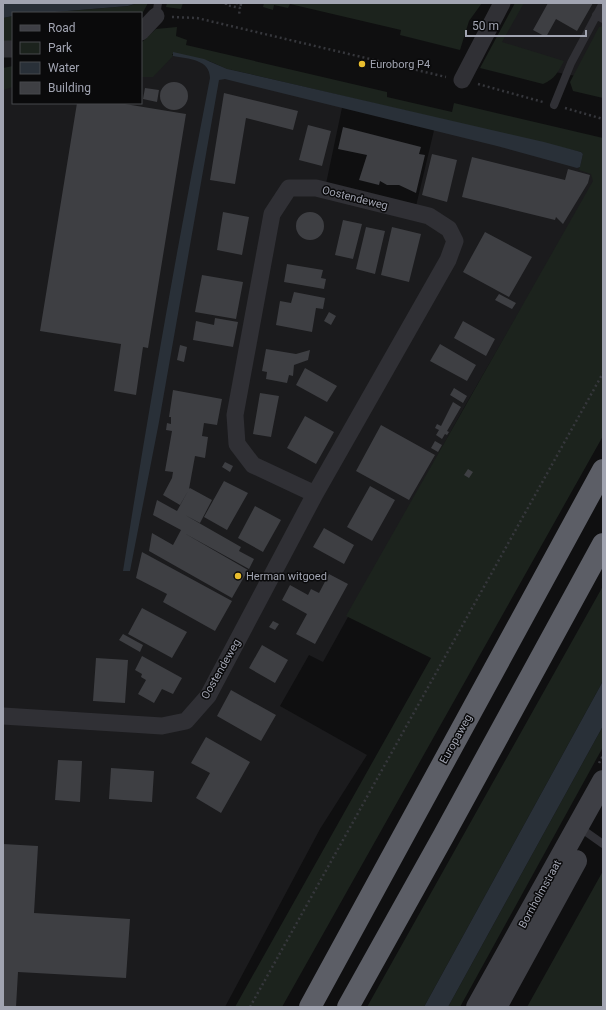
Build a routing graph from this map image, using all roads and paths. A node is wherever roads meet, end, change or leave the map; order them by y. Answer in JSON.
{"nodes":[{"id":1,"x":226,"y":3,"type":"edge"},
{"id":2,"x":236,"y":3,"type":"edge"},
{"id":3,"x":502,"y":3,"type":"edge"},
{"id":4,"x":603,"y":3,"type":"edge"},
{"id":5,"x":240,"y":8,"type":"junction"},
{"id":6,"x":157,"y":10,"type":"edge"},
{"id":7,"x":239,"y":15,"type":"dead end"},
{"id":8,"x":599,"y":17,"type":"edge"},
{"id":9,"x":142,"y":31,"type":"edge"},
{"id":10,"x":462,"y":80,"type":"junction"},
{"id":11,"x":554,"y":105,"type":"junction"},
{"id":12,"x":603,"y":119,"type":"edge"},
{"id":13,"x":603,"y":373,"type":"edge"},
{"id":14,"x":603,"y":470,"type":"edge"},
{"id":15,"x":316,"y":494,"type":"junction"},
{"id":16,"x":603,"y":544,"type":"edge"},
{"id":17,"x":3,"y":716,"type":"edge"},
{"id":18,"x":603,"y":781,"type":"edge"},
{"id":19,"x":603,"y":813,"type":"edge"},
{"id":20,"x":591,"y":835,"type":"edge"},
{"id":21,"x":250,"y":1007,"type":"edge"},
{"id":22,"x":310,"y":1007,"type":"edge"},
{"id":23,"x":348,"y":1007,"type":"edge"},
{"id":24,"x":477,"y":1007,"type":"edge"},
{"id":25,"x":496,"y":1007,"type":"edge"}],
"edges":[{"from":1,"to":5,"type":"path"},
{"from":2,"to":5,"type":"path"},
{"from":3,"to":10,"type":"street"},
{"from":4,"to":8,"type":"lane"},
{"from":5,"to":7,"type":"path"},
{"from":6,"to":9,"type":"street"},
{"from":6,"to":10,"type":"path"},
{"from":8,"to":11,"type":"lane"},
{"from":10,"to":11,"type":"path"},
{"from":11,"to":12,"type":"path"},
{"from":13,"to":21,"type":"path"},
{"from":14,"to":22,"type":"highway","name":"Europaweg"},
{"from":15,"to":15,"type":"street","name":"Oostendeweg"},
{"from":15,"to":17,"type":"street","name":"Oostendeweg"},
{"from":16,"to":23,"type":"highway"},
{"from":18,"to":20,"type":"street","name":"Bornholmstraat"},
{"from":19,"to":20,"type":"street","name":"Bornholmstraat"},
{"from":20,"to":24,"type":"street","name":"Bornholmstraat"},
{"from":20,"to":25,"type":"street","name":"Bornholmstraat"}]}
